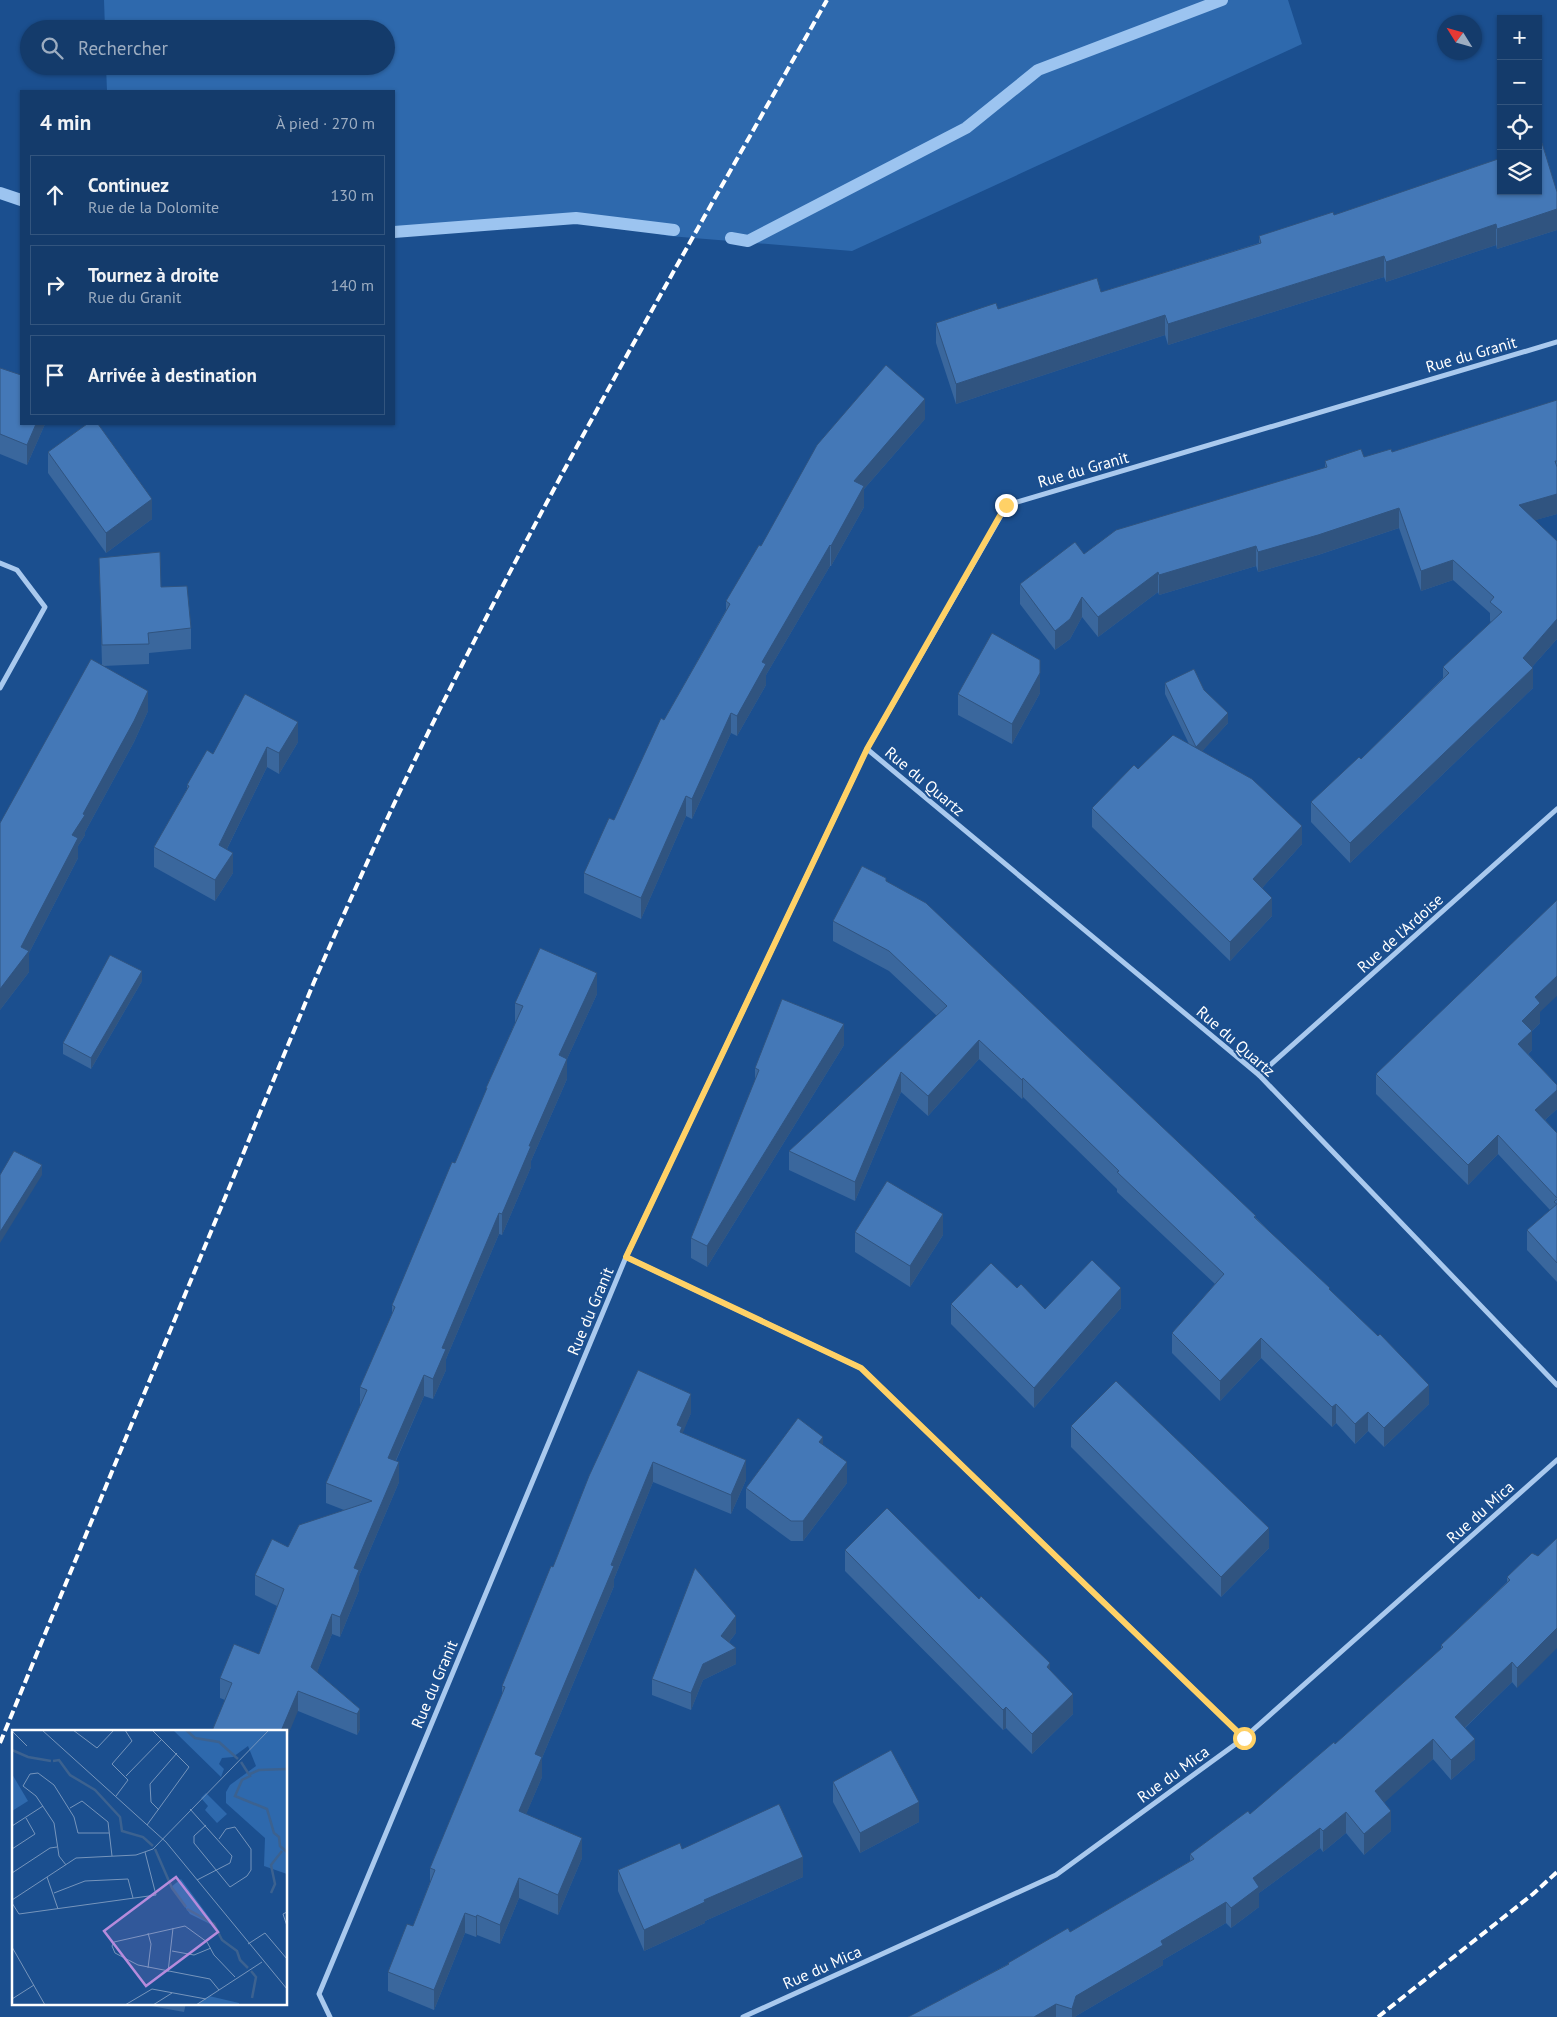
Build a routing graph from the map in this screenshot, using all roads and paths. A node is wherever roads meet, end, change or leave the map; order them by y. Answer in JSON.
{"nodes":[{"id":1,"x":1557,"y":342,"type":"edge"},
{"id":2,"x":0,"y":563,"type":"edge"},
{"id":3,"x":0,"y":688,"type":"edge"},
{"id":4,"x":867,"y":749,"type":"junction"},
{"id":5,"x":1557,"y":809,"type":"edge"},
{"id":6,"x":1259,"y":1075,"type":"junction"},
{"id":7,"x":626,"y":1257,"type":"junction"},
{"id":8,"x":1557,"y":1385,"type":"edge"},
{"id":9,"x":1557,"y":1460,"type":"edge"},
{"id":10,"x":1244,"y":1738,"type":"junction"},
{"id":11,"x":330,"y":2017,"type":"edge"},
{"id":12,"x":743,"y":2017,"type":"edge"}],
"edges":[{"from":1,"to":4,"type":"street","name":"Rue du Granit"},
{"from":2,"to":3,"type":"street"},
{"from":4,"to":6,"type":"street","name":"Rue du Quartz"},
{"from":4,"to":7,"type":"street","name":"Rue du Granit"},
{"from":5,"to":6,"type":"street","name":"Rue de l'Ardoise"},
{"from":6,"to":8,"type":"street","name":"Rue du Quartz"},
{"from":7,"to":10,"type":"street"},
{"from":7,"to":11,"type":"street","name":"Rue du Granit"},
{"from":9,"to":10,"type":"street","name":"Rue du Mica"},
{"from":10,"to":12,"type":"street","name":"Rue du Mica"}]}
